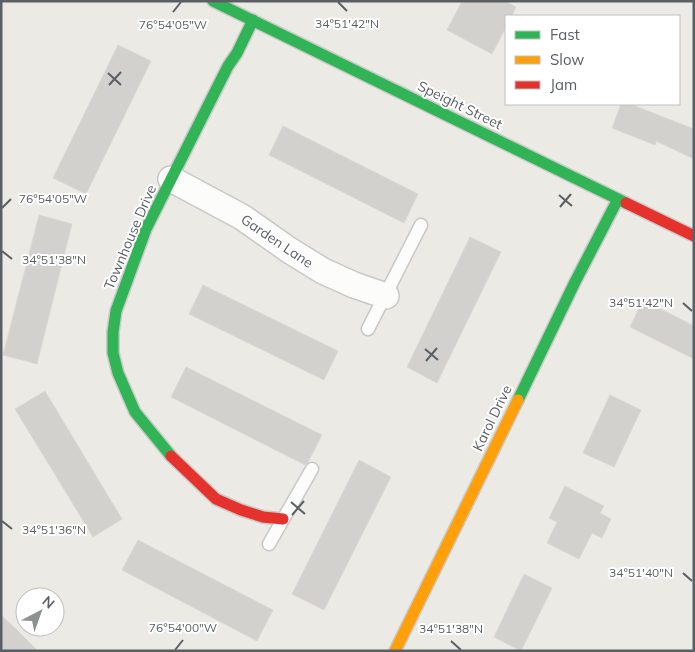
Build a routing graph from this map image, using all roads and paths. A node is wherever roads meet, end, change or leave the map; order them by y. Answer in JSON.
{"nodes":[{"id":1,"x":214,"y":1,"type":"edge"},
{"id":2,"x":253,"y":20,"type":"junction"},
{"id":3,"x":171,"y":179,"type":"junction"},
{"id":4,"x":618,"y":199,"type":"junction"},
{"id":5,"x":421,"y":225,"type":"dead end"},
{"id":6,"x":694,"y":236,"type":"edge"},
{"id":7,"x":386,"y":296,"type":"junction"},
{"id":8,"x":368,"y":330,"type":"dead end"},
{"id":9,"x":312,"y":469,"type":"dead end"},
{"id":10,"x":283,"y":518,"type":"junction"},
{"id":11,"x":269,"y":544,"type":"dead end"},
{"id":12,"x":395,"y":651,"type":"edge"}],
"edges":[{"from":1,"to":2,"type":"street","name":"Speight Street"},
{"from":2,"to":3,"type":"street","name":"Townhouse Drive"},
{"from":2,"to":4,"type":"street","name":"Speight Street"},
{"from":3,"to":7,"type":"street","name":"Garden Lane"},
{"from":3,"to":10,"type":"street","name":"Townhouse Drive"},
{"from":4,"to":6,"type":"street","name":"Speight Street"},
{"from":4,"to":12,"type":"street","name":"Karol Drive"},
{"from":5,"to":7,"type":"lane"},
{"from":7,"to":8,"type":"lane"},
{"from":9,"to":10,"type":"lane"},
{"from":10,"to":11,"type":"lane"}]}
